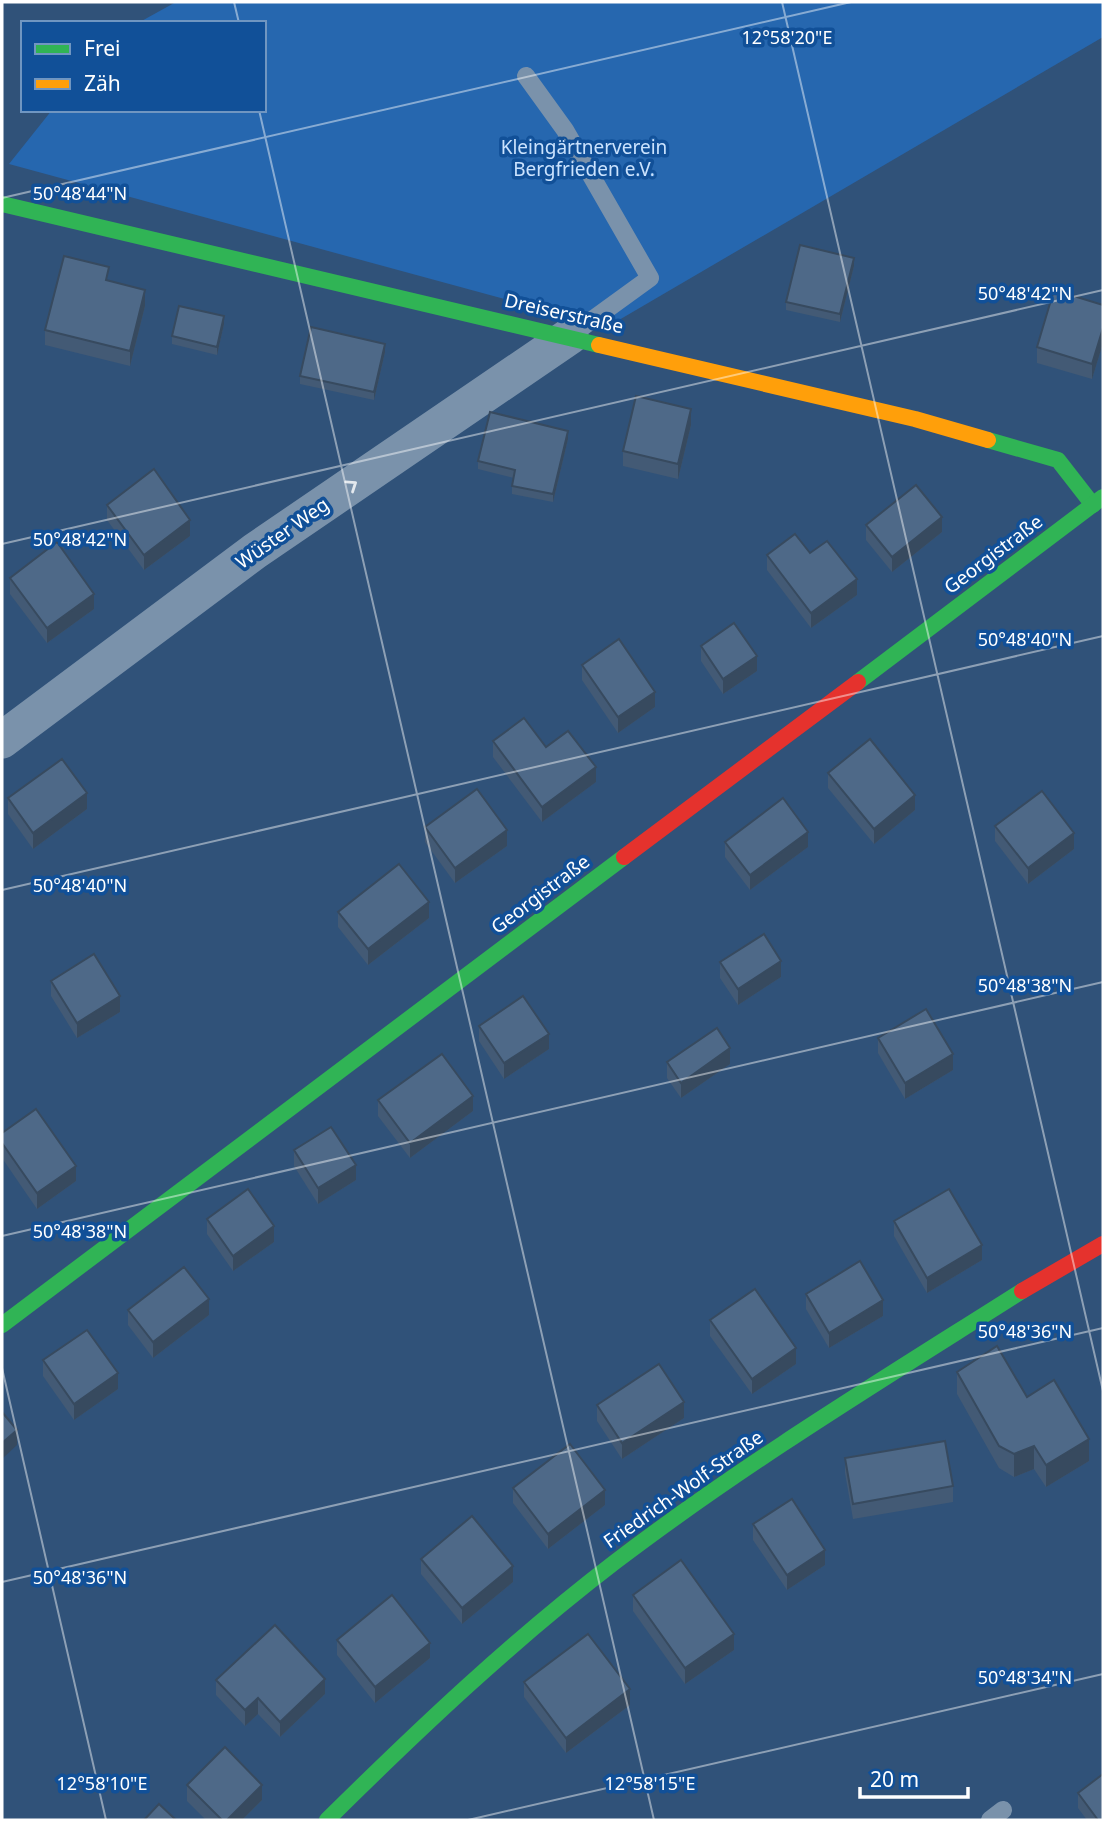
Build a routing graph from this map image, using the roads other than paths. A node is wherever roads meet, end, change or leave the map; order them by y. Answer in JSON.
{"nodes":[{"id":1,"x":526,"y":76,"type":"dead end"},
{"id":2,"x":2,"y":204,"type":"edge"},
{"id":3,"x":569,"y":336,"type":"junction"},
{"id":4,"x":1098,"y":501,"type":"edge"},
{"id":5,"x":2,"y":740,"type":"edge"},
{"id":6,"x":1103,"y":1244,"type":"edge"},
{"id":7,"x":2,"y":1325,"type":"edge"},
{"id":8,"x":327,"y":1820,"type":"edge"}],
"edges":[{"from":1,"to":3,"type":"lane"},
{"from":2,"to":3,"type":"street","name":"Dreiserstraße"},
{"from":3,"to":4,"type":"street","name":"Dreiserstraße"},
{"from":5,"to":3,"type":"street","name":"Wüster Weg","one_way":true},
{"from":4,"to":7,"type":"street","name":"Georgistraße"},
{"from":6,"to":8,"type":"street","name":"Friedrich-Wolf-Straße"}]}
